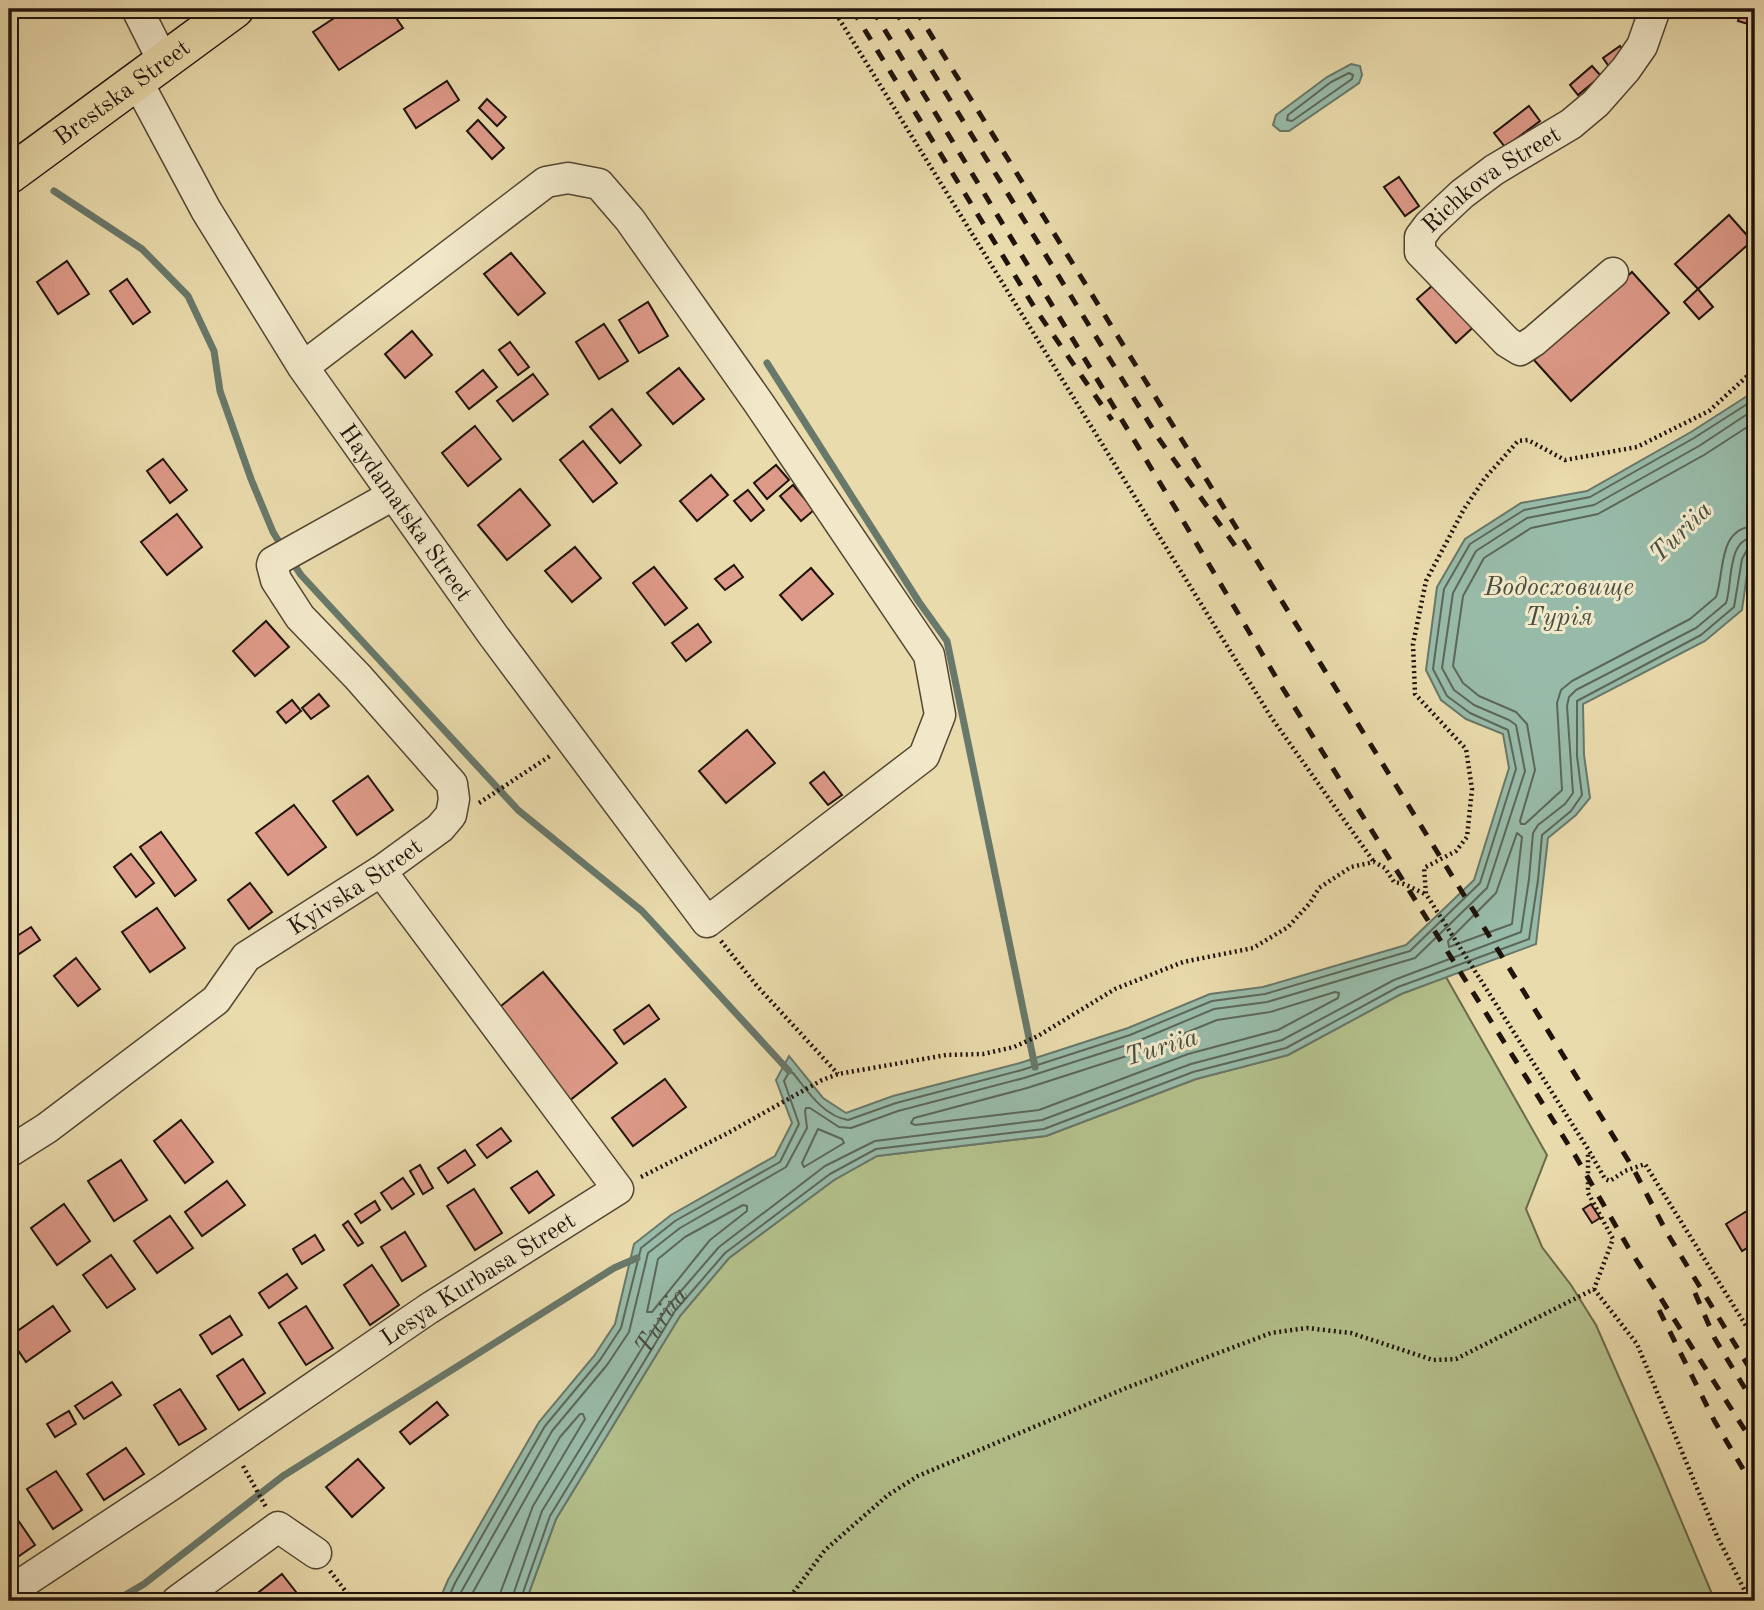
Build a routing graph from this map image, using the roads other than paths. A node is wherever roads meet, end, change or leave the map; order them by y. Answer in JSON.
{"nodes":[{"id":1,"x":136,"y":9,"type":"edge"},
{"id":2,"x":235,"y":9,"type":"edge"},
{"id":3,"x":1655,"y":9,"type":"edge"},
{"id":4,"x":150,"y":71,"type":"junction"},
{"id":5,"x":9,"y":175,"type":"edge"},
{"id":6,"x":1613,"y":273,"type":"dead end"},
{"id":7,"x":303,"y":367,"type":"junction"},
{"id":8,"x":393,"y":495,"type":"junction"},
{"id":9,"x":380,"y":871,"type":"junction"},
{"id":10,"x":9,"y":1152,"type":"edge"},
{"id":11,"x":316,"y":1553,"type":"road end"},
{"id":12,"x":9,"y":1592,"type":"edge"},
{"id":13,"x":177,"y":1601,"type":"edge"}],
"edges":[{"from":1,"to":4,"type":"street","name":"Haydamatska Street"},
{"from":2,"to":4,"type":"main road","name":"Brestska Street"},
{"from":3,"to":6,"type":"street","name":"Richkova Street"},
{"from":4,"to":5,"type":"main road","name":"Brestska Street"},
{"from":4,"to":7,"type":"street","name":"Haydamatska Street"},
{"from":7,"to":8,"type":"street","name":"Haydamatska Street"},
{"from":7,"to":8,"type":"street","name":"Haydamatska Street"},
{"from":8,"to":9,"type":"street","name":"Kyivska Street"},
{"from":9,"to":10,"type":"street","name":"Kyivska Street"},
{"from":9,"to":12,"type":"street","name":"Lesya Kurbasa Street"},
{"from":11,"to":13,"type":"street"}]}
